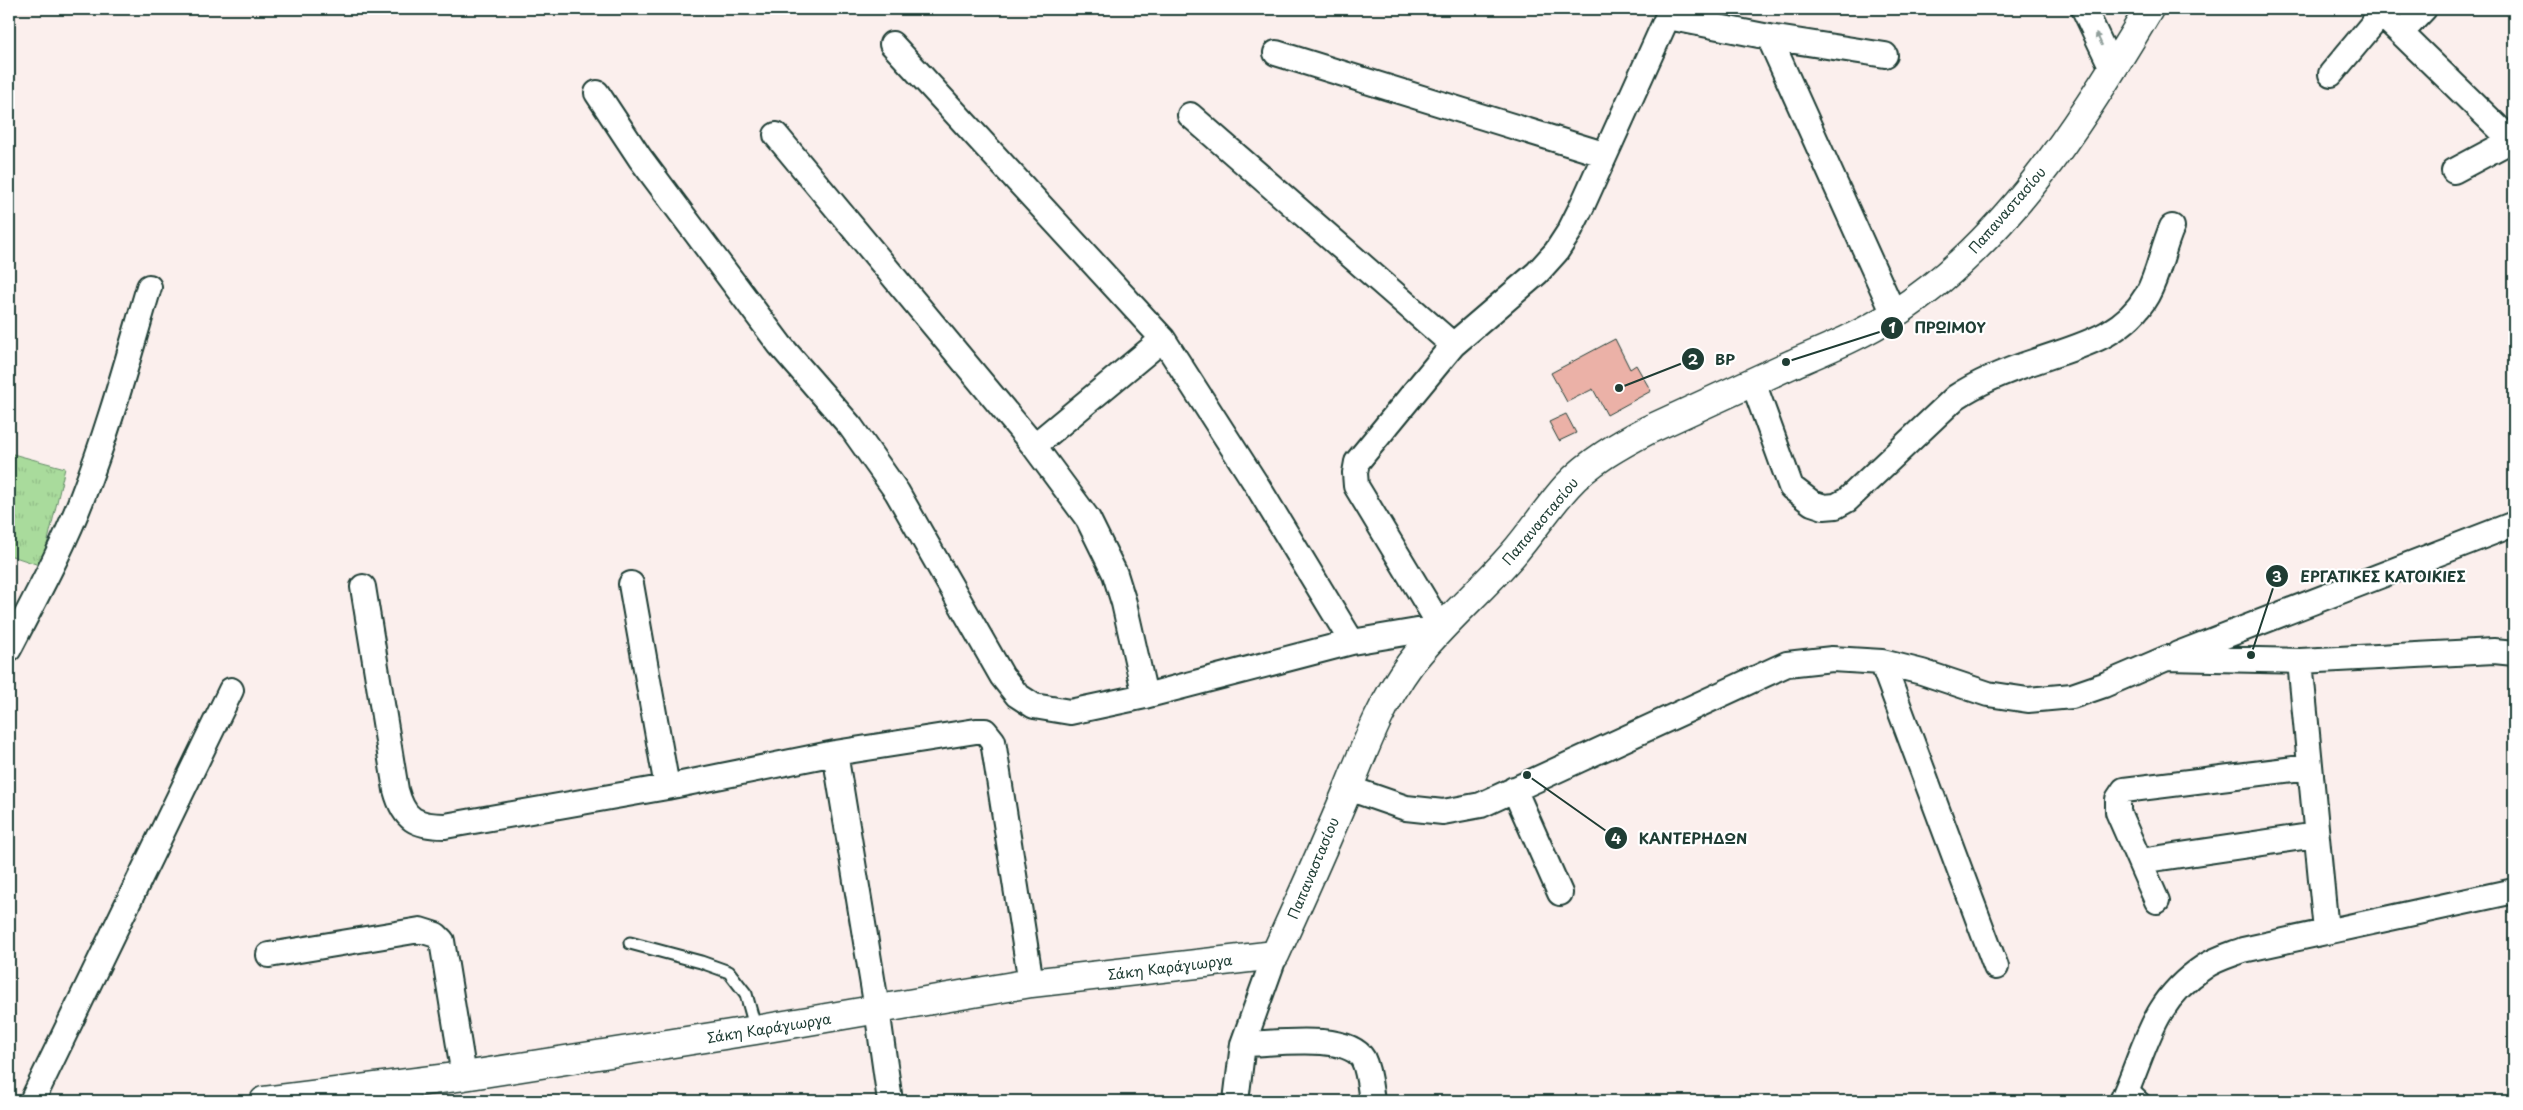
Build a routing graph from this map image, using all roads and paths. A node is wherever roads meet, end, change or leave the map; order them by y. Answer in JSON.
{"nodes":[{"id":1,"x":2084,"y":9,"type":"edge"},
{"id":2,"x":2149,"y":9,"type":"edge"},
{"id":3,"x":2424,"y":9,"type":"edge"},
{"id":4,"x":2378,"y":11,"type":"edge"},
{"id":5,"x":1669,"y":13,"type":"edge"},
{"id":6,"x":2401,"y":33,"type":"junction"},
{"id":7,"x":1769,"y":37,"type":"junction"},
{"id":8,"x":892,"y":44,"type":"dead end"},
{"id":9,"x":1276,"y":53,"type":"dead end"},
{"id":10,"x":1885,"y":54,"type":"dead end"},
{"id":11,"x":2113,"y":70,"type":"junction"},
{"id":12,"x":2331,"y":74,"type":"dead end"},
{"id":13,"x":597,"y":93,"type":"dead end"},
{"id":14,"x":1190,"y":115,"type":"dead end"},
{"id":15,"x":776,"y":135,"type":"dead end"},
{"id":16,"x":2513,"y":140,"type":"edge"},
{"id":17,"x":1603,"y":154,"type":"junction"},
{"id":18,"x":2454,"y":171,"type":"dead end"},
{"id":19,"x":2172,"y":227,"type":"dead end"},
{"id":20,"x":149,"y":288,"type":"dead end"},
{"id":21,"x":1894,"y":314,"type":"junction"},
{"id":22,"x":1163,"y":339,"type":"junction"},
{"id":23,"x":1453,"y":346,"type":"junction"},
{"id":24,"x":1752,"y":382,"type":"junction"},
{"id":25,"x":1034,"y":446,"type":"junction"},
{"id":26,"x":2514,"y":524,"type":"edge"},
{"id":27,"x":631,"y":584,"type":"dead end"},
{"id":28,"x":363,"y":587,"type":"dead end"},
{"id":29,"x":1441,"y":627,"type":"junction"},
{"id":30,"x":1352,"y":642,"type":"junction"},
{"id":31,"x":9,"y":649,"type":"edge"},
{"id":32,"x":2514,"y":652,"type":"edge"},
{"id":33,"x":2167,"y":658,"type":"junction"},
{"id":34,"x":1882,"y":662,"type":"junction"},
{"id":35,"x":2300,"y":662,"type":"junction"},
{"id":36,"x":231,"y":690,"type":"dead end"},
{"id":37,"x":1145,"y":696,"type":"junction"},
{"id":38,"x":835,"y":753,"type":"junction"},
{"id":39,"x":2310,"y":767,"type":"junction"},
{"id":40,"x":667,"y":788,"type":"junction"},
{"id":41,"x":1348,"y":788,"type":"junction"},
{"id":42,"x":1514,"y":789,"type":"junction"},
{"id":43,"x":2316,"y":835,"type":"junction"},
{"id":44,"x":2140,"y":861,"type":"junction"},
{"id":45,"x":2514,"y":891,"type":"edge"},
{"id":46,"x":1560,"y":893,"type":"dead end"},
{"id":47,"x":2158,"y":901,"type":"dead end"},
{"id":48,"x":2326,"y":931,"type":"junction"},
{"id":49,"x":630,"y":943,"type":"dead end"},
{"id":50,"x":269,"y":955,"type":"dead end"},
{"id":51,"x":1275,"y":955,"type":"junction"},
{"id":52,"x":1996,"y":967,"type":"dead end"},
{"id":53,"x":1031,"y":983,"type":"junction"},
{"id":54,"x":877,"y":1009,"type":"junction"},
{"id":55,"x":756,"y":1030,"type":"junction"},
{"id":56,"x":1244,"y":1044,"type":"junction"},
{"id":57,"x":464,"y":1076,"type":"junction"},
{"id":58,"x":2132,"y":1096,"type":"edge"},
{"id":59,"x":32,"y":1101,"type":"edge"},
{"id":60,"x":264,"y":1101,"type":"edge"},
{"id":61,"x":890,"y":1101,"type":"edge"},
{"id":62,"x":1236,"y":1101,"type":"edge"},
{"id":63,"x":1372,"y":1101,"type":"edge"}],
"edges":[{"from":11,"to":1,"type":"street","one_way":true},
{"from":2,"to":11,"type":"street","name":"Παπαναστασίου"},
{"from":3,"to":6,"type":"street"},
{"from":4,"to":6,"type":"street"},
{"from":4,"to":12,"type":"street"},
{"from":5,"to":7,"type":"street"},
{"from":5,"to":17,"type":"street"},
{"from":6,"to":16,"type":"street"},
{"from":7,"to":10,"type":"street"},
{"from":7,"to":21,"type":"street"},
{"from":8,"to":22,"type":"street"},
{"from":9,"to":17,"type":"street"},
{"from":11,"to":21,"type":"street","name":"Παπαναστασίου"},
{"from":13,"to":37,"type":"street"},
{"from":14,"to":23,"type":"street"},
{"from":15,"to":25,"type":"street"},
{"from":16,"to":18,"type":"street"},
{"from":17,"to":23,"type":"street"},
{"from":19,"to":24,"type":"street"},
{"from":20,"to":31,"type":"street"},
{"from":21,"to":24,"type":"street","name":"Παπαναστασίου"},
{"from":22,"to":25,"type":"street"},
{"from":22,"to":30,"type":"street"},
{"from":23,"to":29,"type":"street"},
{"from":24,"to":29,"type":"street","name":"Παπαναστασίου"},
{"from":25,"to":37,"type":"street"},
{"from":26,"to":33,"type":"street"},
{"from":27,"to":40,"type":"street"},
{"from":28,"to":40,"type":"street"},
{"from":29,"to":30,"type":"street"},
{"from":29,"to":41,"type":"street","name":"Παπαναστασίου"},
{"from":30,"to":37,"type":"street"},
{"from":32,"to":35,"type":"street"},
{"from":33,"to":34,"type":"street"},
{"from":33,"to":35,"type":"street"},
{"from":34,"to":42,"type":"street"},
{"from":34,"to":52,"type":"street"},
{"from":35,"to":39,"type":"street"},
{"from":36,"to":59,"type":"street"},
{"from":38,"to":40,"type":"street"},
{"from":38,"to":53,"type":"street"},
{"from":38,"to":54,"type":"street"},
{"from":39,"to":43,"type":"street"},
{"from":39,"to":44,"type":"street"},
{"from":41,"to":42,"type":"street"},
{"from":41,"to":51,"type":"street","name":"Παπαναστασίου"},
{"from":42,"to":46,"type":"street"},
{"from":43,"to":44,"type":"street"},
{"from":43,"to":48,"type":"street"},
{"from":44,"to":47,"type":"street"},
{"from":45,"to":48,"type":"street"},
{"from":48,"to":58,"type":"street"},
{"from":49,"to":55,"type":"lane"},
{"from":50,"to":57,"type":"street"},
{"from":51,"to":53,"type":"street","name":"Σάκη Καράγιωργα"},
{"from":51,"to":56,"type":"street","name":"Παπαναστασίου"},
{"from":53,"to":54,"type":"street","name":"Σάκη Καράγιωργα"},
{"from":54,"to":55,"type":"street","name":"Σάκη Καράγιωργα"},
{"from":54,"to":61,"type":"street"},
{"from":55,"to":57,"type":"street","name":"Σάκη Καράγιωργα"},
{"from":56,"to":62,"type":"street","name":"Παπαναστασίου"},
{"from":56,"to":63,"type":"street"},
{"from":57,"to":60,"type":"street","name":"Σάκη Καράγιωργα"}]}
